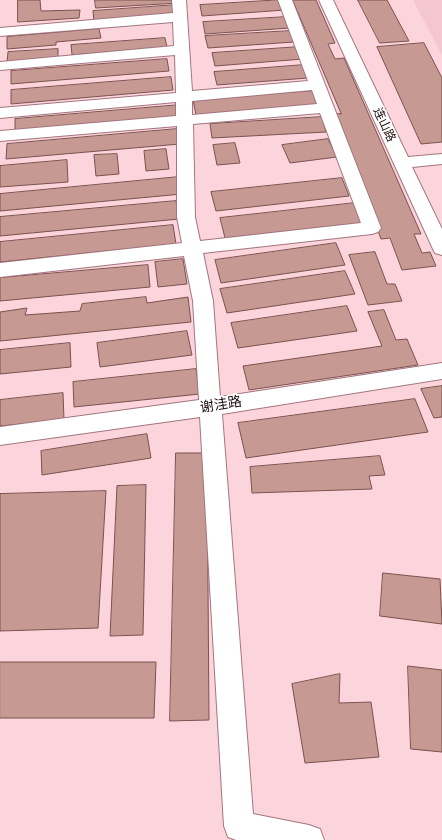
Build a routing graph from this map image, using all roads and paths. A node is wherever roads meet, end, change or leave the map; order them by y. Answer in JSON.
{"nodes":[{"id":1,"x":285,"y":0,"type":"edge"},
{"id":2,"x":326,"y":0,"type":"edge"},
{"id":3,"x":180,"y":9,"type":"edge"},
{"id":4,"x":0,"y":32,"type":"edge"},
{"id":5,"x":182,"y":50,"type":"junction"},
{"id":6,"x":0,"y":66,"type":"edge"},
{"id":7,"x":318,"y":85,"type":"junction"},
{"id":8,"x":184,"y":96,"type":"junction"},
{"id":9,"x":326,"y":108,"type":"junction"},
{"id":10,"x":0,"y":112,"type":"edge"},
{"id":11,"x":184,"y":120,"type":"junction"},
{"id":12,"x":0,"y":136,"type":"edge"},
{"id":13,"x":442,"y":159,"type":"edge"},
{"id":14,"x":402,"y":163,"type":"junction"},
{"id":15,"x":192,"y":248,"type":"junction"},
{"id":16,"x":442,"y":249,"type":"edge"},
{"id":17,"x":0,"y":270,"type":"edge"},
{"id":18,"x":442,"y":371,"type":"edge"},
{"id":19,"x":210,"y":407,"type":"junction"},
{"id":20,"x":0,"y":436,"type":"edge"},
{"id":21,"x":309,"y":840,"type":"edge"}],
"edges":[{"from":1,"to":7,"type":"street"},
{"from":2,"to":14,"type":"street","name":"连山路"},
{"from":3,"to":4,"type":"street"},
{"from":3,"to":5,"type":"street"},
{"from":5,"to":6,"type":"street"},
{"from":5,"to":8,"type":"street"},
{"from":7,"to":8,"type":"street"},
{"from":7,"to":9,"type":"street"},
{"from":8,"to":10,"type":"street"},
{"from":8,"to":11,"type":"street"},
{"from":9,"to":11,"type":"street"},
{"from":9,"to":15,"type":"street"},
{"from":11,"to":12,"type":"street"},
{"from":11,"to":15,"type":"street"},
{"from":13,"to":14,"type":"street"},
{"from":14,"to":16,"type":"street","name":"连山路"},
{"from":15,"to":17,"type":"street"},
{"from":15,"to":19,"type":"street"},
{"from":18,"to":19,"type":"street","name":"谢洼路"},
{"from":19,"to":20,"type":"street","name":"谢洼路"},
{"from":19,"to":21,"type":"street"}]}
